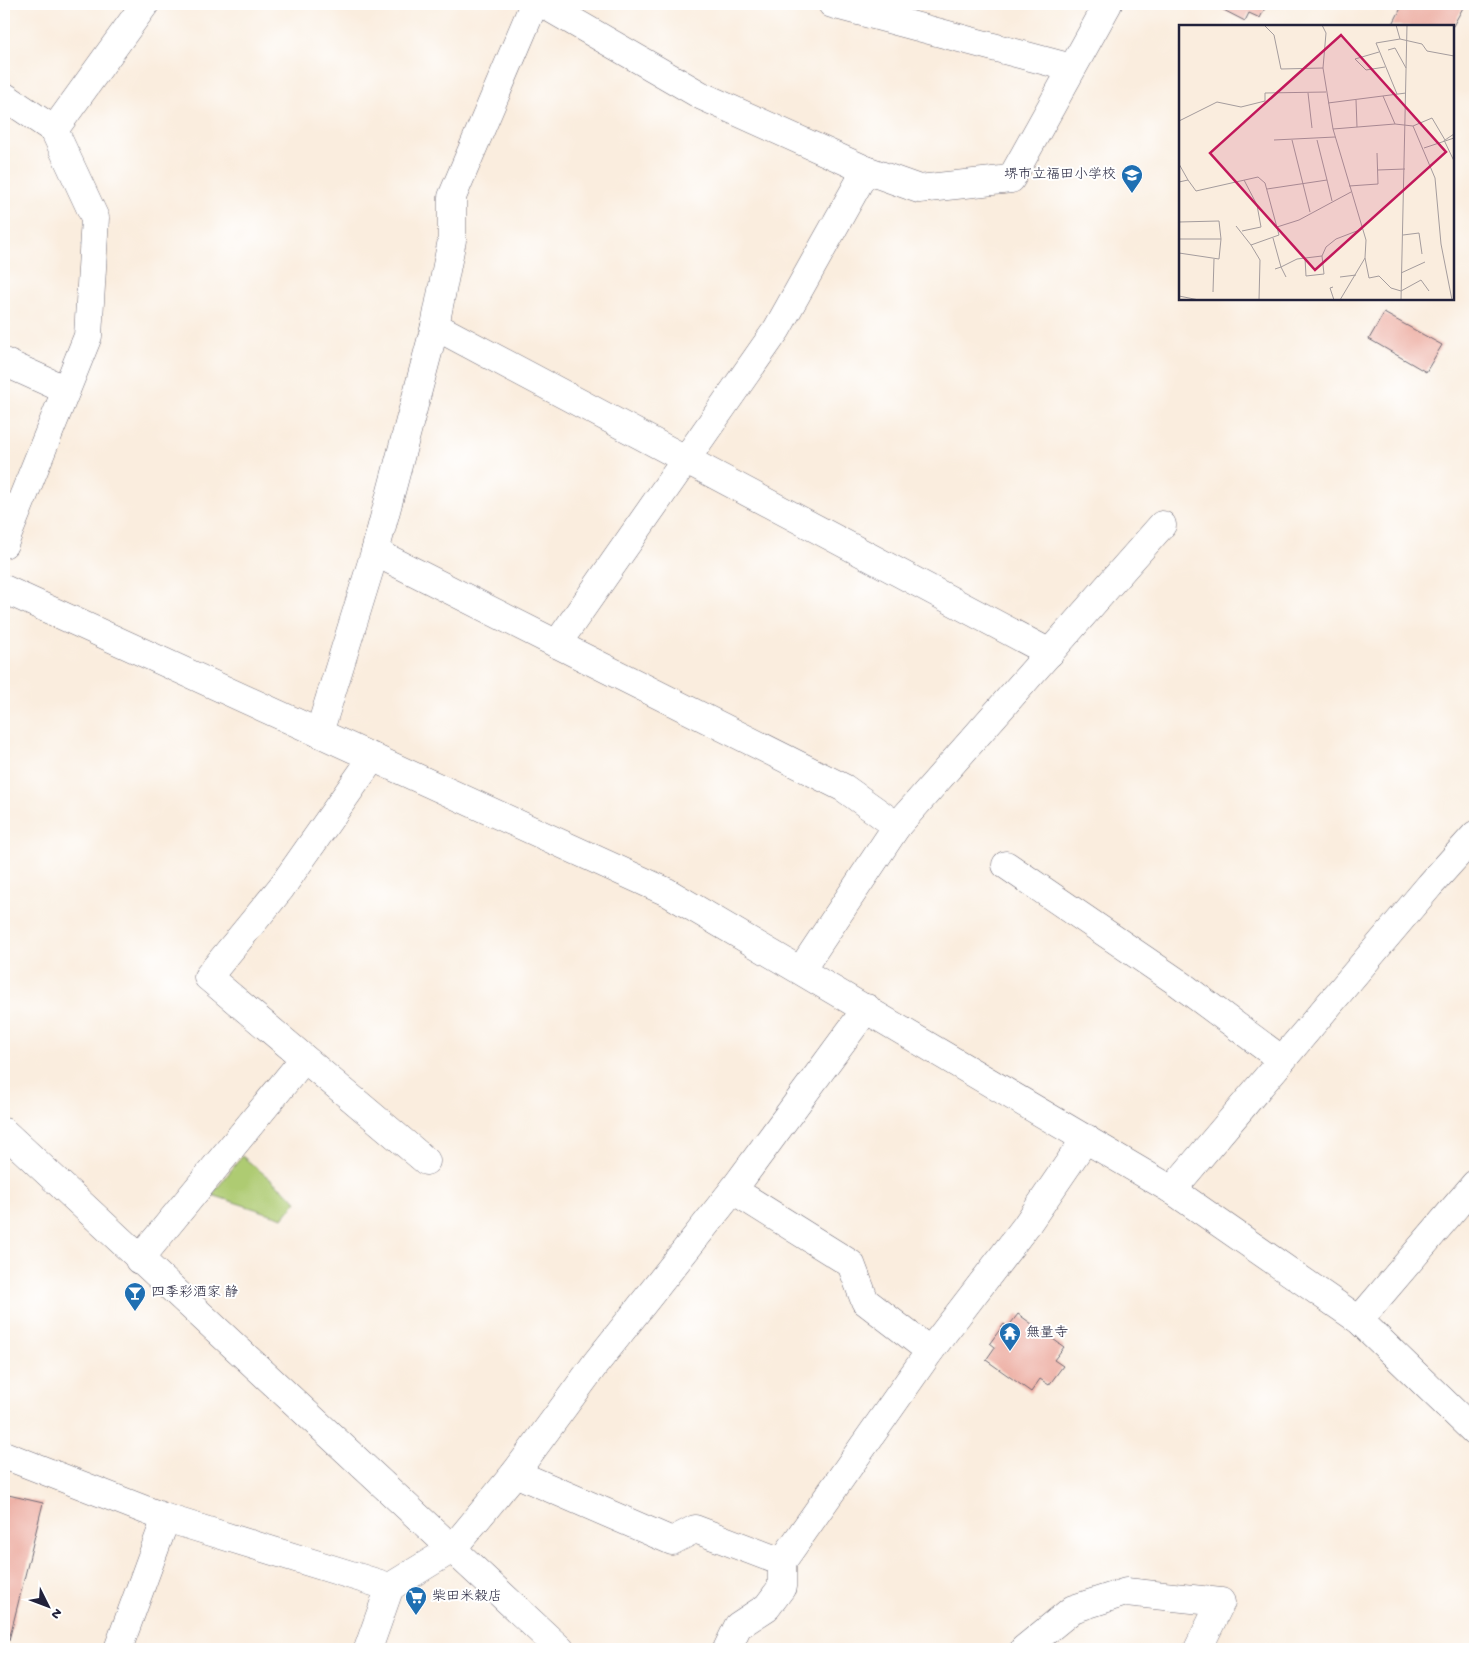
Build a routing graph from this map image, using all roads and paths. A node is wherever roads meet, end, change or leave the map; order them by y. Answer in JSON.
{"nodes":[{"id":1,"x":145,"y":4,"type":"edge"},
{"id":2,"x":534,"y":4,"type":"edge"},
{"id":3,"x":543,"y":4,"type":"edge"},
{"id":4,"x":832,"y":4,"type":"edge"},
{"id":5,"x":1108,"y":4,"type":"edge"},
{"id":6,"x":1072,"y":68,"type":"junction"},
{"id":7,"x":4,"y":96,"type":"edge"},
{"id":8,"x":54,"y":130,"type":"junction"},
{"id":9,"x":866,"y":170,"type":"junction"},
{"id":10,"x":436,"y":326,"type":"junction"},
{"id":11,"x":4,"y":362,"type":"edge"},
{"id":12,"x":66,"y":390,"type":"junction"},
{"id":13,"x":685,"y":460,"type":"junction"},
{"id":14,"x":1162,"y":525,"type":"dead end"},
{"id":15,"x":4,"y":544,"type":"edge"},
{"id":16,"x":376,"y":552,"type":"junction"},
{"id":17,"x":4,"y":589,"type":"edge"},
{"id":18,"x":557,"y":644,"type":"junction"},
{"id":19,"x":1050,"y":653,"type":"junction"},
{"id":20,"x":319,"y":733,"type":"junction"},
{"id":21,"x":373,"y":758,"type":"junction"},
{"id":22,"x":897,"y":826,"type":"junction"},
{"id":23,"x":1475,"y":835,"type":"edge"},
{"id":24,"x":1006,"y":865,"type":"dead end"},
{"id":25,"x":801,"y":970,"type":"junction"},
{"id":26,"x":866,"y":1008,"type":"junction"},
{"id":27,"x":304,"y":1059,"type":"junction"},
{"id":28,"x":1282,"y":1060,"type":"junction"},
{"id":29,"x":4,"y":1132,"type":"edge"},
{"id":30,"x":1086,"y":1138,"type":"junction"},
{"id":31,"x":426,"y":1161,"type":"dead end"},
{"id":32,"x":1475,"y":1184,"type":"edge"},
{"id":33,"x":733,"y":1190,"type":"junction"},
{"id":34,"x":1172,"y":1190,"type":"junction"},
{"id":35,"x":139,"y":1260,"type":"junction"},
{"id":36,"x":1359,"y":1320,"type":"junction"},
{"id":37,"x":930,"y":1351,"type":"junction"},
{"id":38,"x":1475,"y":1432,"type":"edge"},
{"id":39,"x":4,"y":1455,"type":"edge"},
{"id":40,"x":515,"y":1473,"type":"junction"},
{"id":41,"x":166,"y":1518,"type":"junction"},
{"id":42,"x":452,"y":1549,"type":"junction"},
{"id":43,"x":782,"y":1562,"type":"junction"},
{"id":44,"x":390,"y":1587,"type":"junction"},
{"id":45,"x":118,"y":1649,"type":"edge"},
{"id":46,"x":368,"y":1649,"type":"edge"},
{"id":47,"x":560,"y":1649,"type":"edge"},
{"id":48,"x":727,"y":1649,"type":"edge"},
{"id":49,"x":1024,"y":1649,"type":"edge"},
{"id":50,"x":1198,"y":1649,"type":"edge"}],
"edges":[{"from":1,"to":8,"type":"street"},
{"from":2,"to":10,"type":"street"},
{"from":3,"to":9,"type":"street"},
{"from":4,"to":6,"type":"street"},
{"from":5,"to":6,"type":"street"},
{"from":6,"to":9,"type":"street"},
{"from":7,"to":8,"type":"street"},
{"from":8,"to":12,"type":"street"},
{"from":9,"to":13,"type":"street"},
{"from":10,"to":13,"type":"street"},
{"from":10,"to":16,"type":"street"},
{"from":11,"to":12,"type":"street"},
{"from":12,"to":15,"type":"street"},
{"from":13,"to":18,"type":"street"},
{"from":13,"to":19,"type":"street"},
{"from":14,"to":19,"type":"street"},
{"from":16,"to":18,"type":"street"},
{"from":16,"to":20,"type":"street"},
{"from":17,"to":20,"type":"street"},
{"from":18,"to":22,"type":"street"},
{"from":19,"to":22,"type":"street"},
{"from":20,"to":21,"type":"street"},
{"from":21,"to":25,"type":"street"},
{"from":21,"to":27,"type":"street"},
{"from":22,"to":25,"type":"street"},
{"from":23,"to":28,"type":"street"},
{"from":24,"to":28,"type":"street"},
{"from":25,"to":26,"type":"street"},
{"from":26,"to":30,"type":"street"},
{"from":26,"to":33,"type":"street"},
{"from":27,"to":31,"type":"street"},
{"from":27,"to":35,"type":"street"},
{"from":28,"to":34,"type":"street"},
{"from":29,"to":35,"type":"street"},
{"from":30,"to":34,"type":"street"},
{"from":30,"to":37,"type":"street"},
{"from":32,"to":36,"type":"street"},
{"from":33,"to":37,"type":"street"},
{"from":33,"to":40,"type":"street"},
{"from":34,"to":36,"type":"street"},
{"from":35,"to":42,"type":"street"},
{"from":36,"to":38,"type":"street"},
{"from":37,"to":43,"type":"street"},
{"from":39,"to":41,"type":"street"},
{"from":40,"to":42,"type":"street"},
{"from":40,"to":43,"type":"street"},
{"from":41,"to":44,"type":"street"},
{"from":41,"to":45,"type":"street"},
{"from":42,"to":44,"type":"street"},
{"from":42,"to":47,"type":"street"},
{"from":43,"to":48,"type":"street"},
{"from":44,"to":46,"type":"street"},
{"from":49,"to":50,"type":"street"}]}
